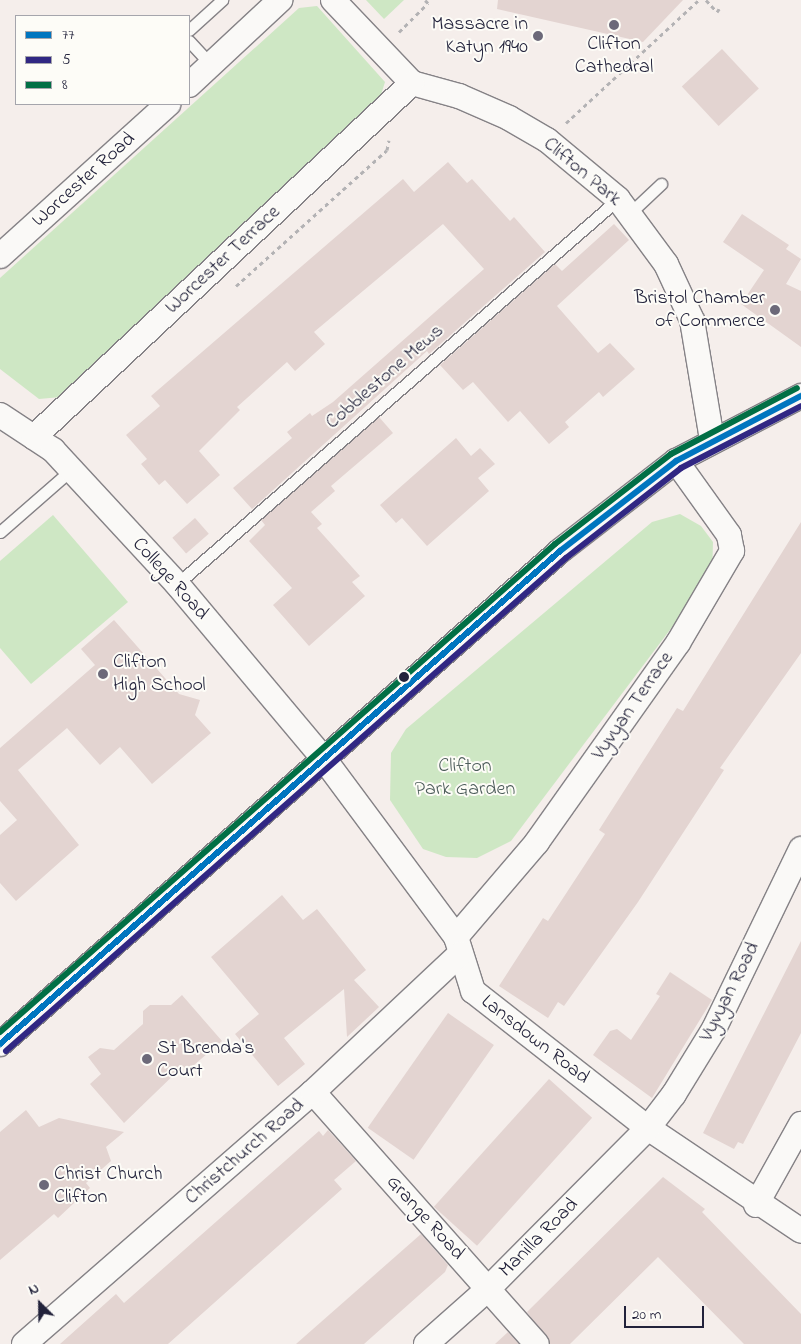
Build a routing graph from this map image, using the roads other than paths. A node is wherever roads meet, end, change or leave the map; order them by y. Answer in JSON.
{"nodes":[{"id":1,"x":222,"y":0,"type":"edge"},
{"id":2,"x":280,"y":0,"type":"edge"},
{"id":3,"x":333,"y":0,"type":"edge"},
{"id":4,"x":190,"y":29,"type":"edge"},
{"id":5,"x":190,"y":42,"type":"edge"},
{"id":6,"x":211,"y":65,"type":"junction"},
{"id":7,"x":412,"y":83,"type":"junction"},
{"id":8,"x":190,"y":84,"type":"edge"},
{"id":9,"x":167,"y":105,"type":"edge"},
{"id":10,"x":660,"y":184,"type":"dead end"},
{"id":11,"x":623,"y":206,"type":"junction"},
{"id":12,"x":0,"y":256,"type":"edge"},
{"id":13,"x":801,"y":396,"type":"edge"},
{"id":14,"x":0,"y":415,"type":"edge"},
{"id":15,"x":34,"y":437,"type":"junction"},
{"id":16,"x":712,"y":440,"type":"junction"},
{"id":17,"x":676,"y":461,"type":"junction"},
{"id":18,"x":71,"y":470,"type":"junction"},
{"id":19,"x":0,"y":532,"type":"edge"},
{"id":20,"x":177,"y":584,"type":"junction"},
{"id":21,"x":324,"y":760,"type":"junction"},
{"id":22,"x":801,"y":849,"type":"edge"},
{"id":23,"x":458,"y":946,"type":"junction"},
{"id":24,"x":0,"y":1044,"type":"edge"},
{"id":25,"x":313,"y":1092,"type":"junction"},
{"id":26,"x":801,"y":1124,"type":"edge"},
{"id":27,"x":648,"y":1128,"type":"junction"},
{"id":28,"x":756,"y":1205,"type":"junction"},
{"id":29,"x":801,"y":1231,"type":"edge"},
{"id":30,"x":488,"y":1289,"type":"junction"},
{"id":31,"x":24,"y":1344,"type":"edge"},
{"id":32,"x":426,"y":1344,"type":"edge"},
{"id":33,"x":537,"y":1344,"type":"edge"}],
"edges":[{"from":1,"to":4,"type":"lane"},
{"from":2,"to":6,"type":"street"},
{"from":3,"to":7,"type":"street"},
{"from":5,"to":6,"type":"lane"},
{"from":6,"to":8,"type":"street"},
{"from":7,"to":11,"type":"street","name":"Clifton Park"},
{"from":7,"to":15,"type":"street","name":"Worcester Terrace"},
{"from":9,"to":12,"type":"street","name":"Worcester Road"},
{"from":10,"to":11,"type":"lane","name":"Cobblestone Mews"},
{"from":11,"to":16,"type":"street","name":"Clifton Park"},
{"from":11,"to":20,"type":"lane","name":"Cobblestone Mews"},
{"from":13,"to":16,"type":"street"},
{"from":14,"to":15,"type":"street","name":"College Road"},
{"from":15,"to":18,"type":"street","name":"College Road"},
{"from":16,"to":17,"type":"street"},
{"from":17,"to":21,"type":"street"},
{"from":17,"to":23,"type":"street","name":"Vyvyan Terrace"},
{"from":18,"to":19,"type":"lane"},
{"from":18,"to":20,"type":"street","name":"College Road"},
{"from":20,"to":21,"type":"street","name":"College Road"},
{"from":21,"to":23,"type":"street","name":"Lansdown Road"},
{"from":21,"to":24,"type":"street"},
{"from":22,"to":27,"type":"street","name":"Vyvyan Road"},
{"from":23,"to":25,"type":"street","name":"Christchurch Road"},
{"from":23,"to":27,"type":"street","name":"Lansdown Road"},
{"from":25,"to":30,"type":"street","name":"Grange Road"},
{"from":25,"to":31,"type":"street","name":"Christchurch Road"},
{"from":26,"to":28,"type":"street"},
{"from":27,"to":28,"type":"street","name":"Lansdown Road"},
{"from":27,"to":30,"type":"street","name":"Manilla Road"},
{"from":28,"to":29,"type":"street","name":"Lansdown Road"},
{"from":30,"to":32,"type":"street","name":"Manilla Road"},
{"from":30,"to":33,"type":"street","name":"Grange Road"}]}
